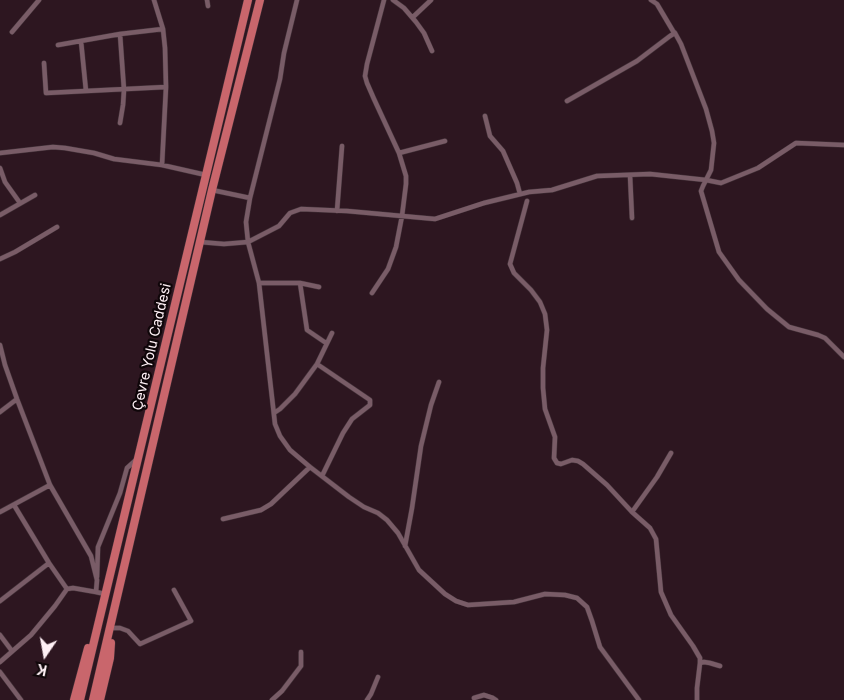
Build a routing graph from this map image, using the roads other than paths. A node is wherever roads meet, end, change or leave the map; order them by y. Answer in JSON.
{"nodes":[{"id":1,"x":39,"y":0,"type":"edge"},
{"id":2,"x":154,"y":0,"type":"edge"},
{"id":3,"x":206,"y":0,"type":"edge"},
{"id":4,"x":248,"y":0,"type":"edge"},
{"id":5,"x":260,"y":0,"type":"edge"},
{"id":6,"x":296,"y":0,"type":"edge"},
{"id":7,"x":393,"y":0,"type":"edge"},
{"id":8,"x":431,"y":0,"type":"edge"},
{"id":9,"x":651,"y":0,"type":"edge"},
{"id":10,"x":382,"y":1,"type":"edge"},
{"id":11,"x":208,"y":6,"type":"dead end"},
{"id":12,"x":413,"y":17,"type":"junction"},
{"id":13,"x":162,"y":29,"type":"junction"},
{"id":14,"x":12,"y":32,"type":"dead end"},
{"id":15,"x":675,"y":33,"type":"junction"},
{"id":16,"x":120,"y":34,"type":"junction"},
{"id":17,"x":81,"y":41,"type":"junction"},
{"id":18,"x":58,"y":45,"type":"dead end"},
{"id":19,"x":432,"y":52,"type":"dead end"},
{"id":20,"x":44,"y":63,"type":"dead end"},
{"id":21,"x":166,"y":87,"type":"junction"},
{"id":22,"x":124,"y":90,"type":"junction"},
{"id":23,"x":86,"y":91,"type":"junction"},
{"id":24,"x":567,"y":101,"type":"dead end"},
{"id":25,"x":485,"y":116,"type":"dead end"},
{"id":26,"x":120,"y":123,"type":"dead end"},
{"id":27,"x":445,"y":141,"type":"dead end"},
{"id":28,"x":844,"y":145,"type":"edge"},
{"id":29,"x":342,"y":146,"type":"dead end"},
{"id":30,"x":0,"y":153,"type":"edge"},
{"id":31,"x":399,"y":153,"type":"junction"},
{"id":32,"x":162,"y":165,"type":"junction"},
{"id":33,"x":0,"y":168,"type":"edge"},
{"id":34,"x":206,"y":175,"type":"junction"},
{"id":35,"x":630,"y":175,"type":"junction"},
{"id":36,"x":706,"y":180,"type":"junction"},
{"id":37,"x":212,"y":190,"type":"junction"},
{"id":38,"x":520,"y":194,"type":"junction"},
{"id":39,"x":35,"y":195,"type":"dead end"},
{"id":40,"x":250,"y":198,"type":"junction"},
{"id":41,"x":527,"y":201,"type":"dead end"},
{"id":42,"x":20,"y":203,"type":"junction"},
{"id":43,"x":337,"y":210,"type":"junction"},
{"id":44,"x":0,"y":215,"type":"edge"},
{"id":45,"x":402,"y":216,"type":"junction"},
{"id":46,"x":632,"y":218,"type":"dead end"},
{"id":47,"x":57,"y":227,"type":"dead end"},
{"id":48,"x":200,"y":242,"type":"junction"},
{"id":49,"x":248,"y":242,"type":"junction"},
{"id":50,"x":0,"y":259,"type":"edge"},
{"id":51,"x":259,"y":283,"type":"junction"},
{"id":52,"x":300,"y":283,"type":"junction"},
{"id":53,"x":319,"y":286,"type":"dead end"},
{"id":54,"x":372,"y":293,"type":"dead end"},
{"id":55,"x":332,"y":333,"type":"dead end"},
{"id":56,"x":326,"y":343,"type":"junction"},
{"id":57,"x":0,"y":349,"type":"edge"},
{"id":58,"x":844,"y":358,"type":"edge"},
{"id":59,"x":317,"y":364,"type":"junction"},
{"id":60,"x":439,"y":382,"type":"dead end"},
{"id":61,"x":17,"y":399,"type":"junction"},
{"id":62,"x":0,"y":412,"type":"edge"},
{"id":63,"x":274,"y":413,"type":"junction"},
{"id":64,"x":671,"y":454,"type":"dead end"},
{"id":65,"x":140,"y":456,"type":"junction"},
{"id":66,"x":310,"y":467,"type":"junction"},
{"id":67,"x":322,"y":476,"type":"junction"},
{"id":68,"x":50,"y":485,"type":"junction"},
{"id":69,"x":14,"y":504,"type":"junction"},
{"id":70,"x":0,"y":512,"type":"edge"},
{"id":71,"x":632,"y":512,"type":"junction"},
{"id":72,"x":223,"y":519,"type":"dead end"},
{"id":73,"x":405,"y":546,"type":"junction"},
{"id":74,"x":49,"y":563,"type":"junction"},
{"id":75,"x":97,"y":580,"type":"junction"},
{"id":76,"x":67,"y":588,"type":"junction"},
{"id":77,"x":174,"y":590,"type":"dead end"},
{"id":78,"x":96,"y":592,"type":"junction"},
{"id":79,"x":105,"y":594,"type":"junction"},
{"id":80,"x":0,"y":601,"type":"edge"},
{"id":81,"x":113,"y":619,"type":"junction"},
{"id":82,"x":112,"y":628,"type":"junction"},
{"id":83,"x":0,"y":635,"type":"edge"},
{"id":84,"x":12,"y":651,"type":"junction"},
{"id":85,"x":301,"y":652,"type":"dead end"},
{"id":86,"x":0,"y":662,"type":"edge"},
{"id":87,"x":700,"y":663,"type":"junction"},
{"id":88,"x":720,"y":666,"type":"dead end"},
{"id":89,"x":0,"y":672,"type":"edge"},
{"id":90,"x":378,"y":677,"type":"dead end"},
{"id":91,"x":474,"y":698,"type":"dead end"},
{"id":92,"x":21,"y":700,"type":"edge"},
{"id":93,"x":74,"y":700,"type":"edge"},
{"id":94,"x":80,"y":700,"type":"edge"},
{"id":95,"x":93,"y":700,"type":"edge"},
{"id":96,"x":100,"y":700,"type":"edge"},
{"id":97,"x":272,"y":700,"type":"edge"},
{"id":98,"x":367,"y":700,"type":"edge"},
{"id":99,"x":496,"y":700,"type":"edge"},
{"id":100,"x":639,"y":700,"type":"edge"},
{"id":101,"x":697,"y":700,"type":"edge"}],
"edges":[{"from":1,"to":14,"type":"street"},
{"from":2,"to":13,"type":"street"},
{"from":3,"to":11,"type":"street"},
{"from":4,"to":34,"type":"highway","name":"Çevre Yolu Caddesi"},
{"from":5,"to":37,"type":"highway","name":"Çevre Yolu Caddesi"},
{"from":6,"to":40,"type":"street"},
{"from":7,"to":12,"type":"street"},
{"from":8,"to":12,"type":"street"},
{"from":9,"to":15,"type":"street"},
{"from":10,"to":31,"type":"street"},
{"from":12,"to":19,"type":"street"},
{"from":13,"to":16,"type":"street"},
{"from":13,"to":21,"type":"street"},
{"from":15,"to":24,"type":"street"},
{"from":15,"to":36,"type":"street"},
{"from":16,"to":17,"type":"street"},
{"from":16,"to":22,"type":"street"},
{"from":17,"to":18,"type":"street"},
{"from":17,"to":23,"type":"street"},
{"from":20,"to":23,"type":"street"},
{"from":21,"to":22,"type":"street"},
{"from":21,"to":32,"type":"street"},
{"from":22,"to":23,"type":"street"},
{"from":22,"to":26,"type":"street"},
{"from":25,"to":38,"type":"street"},
{"from":27,"to":31,"type":"street"},
{"from":28,"to":36,"type":"street"},
{"from":29,"to":43,"type":"street"},
{"from":30,"to":32,"type":"street"},
{"from":31,"to":45,"type":"street"},
{"from":32,"to":34,"type":"street"},
{"from":33,"to":42,"type":"street"},
{"from":34,"to":65,"type":"highway","name":"Çevre Yolu Caddesi"},
{"from":35,"to":36,"type":"street"},
{"from":35,"to":38,"type":"street"},
{"from":35,"to":46,"type":"street"},
{"from":36,"to":58,"type":"street"},
{"from":37,"to":40,"type":"street"},
{"from":37,"to":48,"type":"highway","name":"Çevre Yolu Caddesi"},
{"from":38,"to":45,"type":"street"},
{"from":39,"to":42,"type":"street"},
{"from":40,"to":49,"type":"street"},
{"from":41,"to":71,"type":"street"},
{"from":42,"to":44,"type":"street"},
{"from":43,"to":45,"type":"street"},
{"from":43,"to":49,"type":"street"},
{"from":45,"to":54,"type":"street"},
{"from":47,"to":50,"type":"street"},
{"from":48,"to":49,"type":"street"},
{"from":48,"to":81,"type":"highway","name":"Çevre Yolu Caddesi"},
{"from":49,"to":51,"type":"street"},
{"from":51,"to":52,"type":"street"},
{"from":51,"to":63,"type":"street"},
{"from":52,"to":53,"type":"street"},
{"from":52,"to":56,"type":"street"},
{"from":55,"to":56,"type":"street"},
{"from":56,"to":59,"type":"street"},
{"from":57,"to":61,"type":"street"},
{"from":59,"to":63,"type":"street"},
{"from":59,"to":67,"type":"street"},
{"from":60,"to":73,"type":"street"},
{"from":61,"to":62,"type":"street"},
{"from":61,"to":68,"type":"street"},
{"from":63,"to":66,"type":"street"},
{"from":64,"to":71,"type":"street"},
{"from":65,"to":75,"type":"street"},
{"from":65,"to":79,"type":"highway","name":"Çevre Yolu Caddesi"},
{"from":66,"to":67,"type":"street"},
{"from":66,"to":72,"type":"street"},
{"from":67,"to":73,"type":"street"},
{"from":68,"to":69,"type":"street"},
{"from":68,"to":75,"type":"street"},
{"from":69,"to":70,"type":"street"},
{"from":69,"to":74,"type":"street"},
{"from":71,"to":87,"type":"street"},
{"from":73,"to":100,"type":"street"},
{"from":74,"to":76,"type":"street"},
{"from":74,"to":80,"type":"street"},
{"from":75,"to":78,"type":"street"},
{"from":76,"to":78,"type":"street"},
{"from":76,"to":84,"type":"street"},
{"from":77,"to":82,"type":"street"},
{"from":78,"to":79,"type":"street"},
{"from":79,"to":93,"type":"highway"},
{"from":79,"to":94,"type":"highway","name":"Çevre Yolu Caddesi"},
{"from":81,"to":82,"type":"highway"},
{"from":81,"to":95,"type":"highway","name":"Çevre Yolu Caddesi"},
{"from":82,"to":96,"type":"highway"},
{"from":83,"to":84,"type":"street"},
{"from":84,"to":86,"type":"street"},
{"from":85,"to":97,"type":"street"},
{"from":87,"to":88,"type":"street"},
{"from":87,"to":101,"type":"street"},
{"from":89,"to":92,"type":"street"},
{"from":90,"to":98,"type":"street"},
{"from":91,"to":99,"type":"street"}]}
